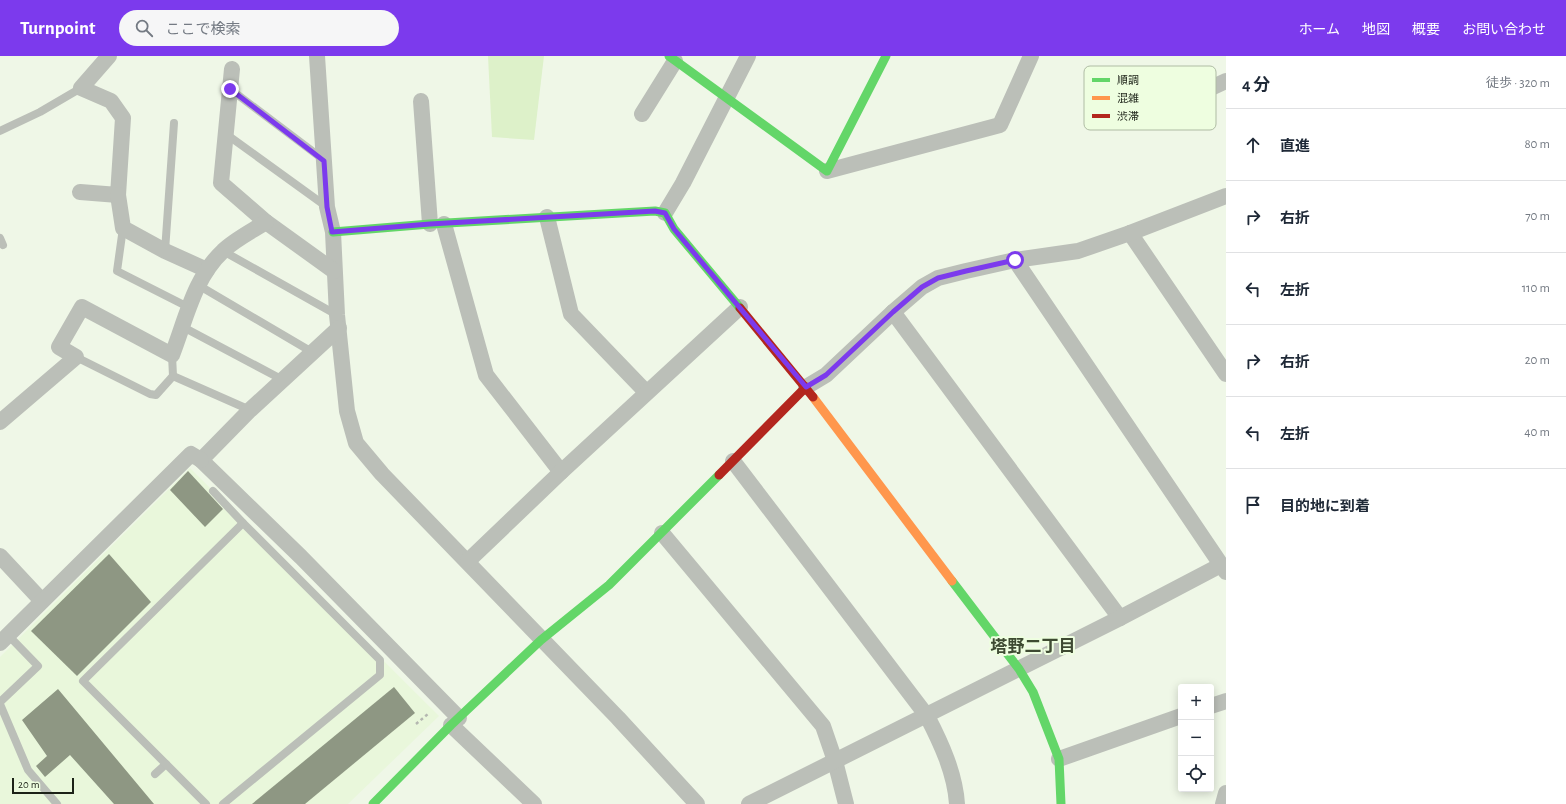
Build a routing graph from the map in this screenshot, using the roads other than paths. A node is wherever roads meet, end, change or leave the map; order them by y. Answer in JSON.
{"nodes":[{"id":1,"x":109,"y":56,"type":"edge"},
{"id":2,"x":317,"y":56,"type":"edge"},
{"id":3,"x":748,"y":56,"type":"edge"},
{"id":4,"x":886,"y":56,"type":"edge"},
{"id":5,"x":1031,"y":56,"type":"edge"},
{"id":6,"x":672,"y":58,"type":"edge"},
{"id":7,"x":232,"y":68,"type":"dead end"},
{"id":8,"x":81,"y":88,"type":"junction"},
{"id":9,"x":230,"y":89,"type":"junction"},
{"id":10,"x":726,"y":99,"type":"junction"},
{"id":11,"x":421,"y":101,"type":"dead end"},
{"id":12,"x":642,"y":114,"type":"dead end"},
{"id":13,"x":174,"y":123,"type":"dead end"},
{"id":14,"x":0,"y":131,"type":"edge"},
{"id":15,"x":225,"y":134,"type":"junction"},
{"id":16,"x":324,"y":161,"type":"junction"},
{"id":17,"x":827,"y":172,"type":"junction"},
{"id":18,"x":80,"y":192,"type":"dead end"},
{"id":19,"x":118,"y":195,"type":"junction"},
{"id":20,"x":1226,"y":196,"type":"edge"},
{"id":21,"x":327,"y":207,"type":"junction"},
{"id":22,"x":665,"y":213,"type":"junction"},
{"id":23,"x":547,"y":217,"type":"junction"},
{"id":24,"x":266,"y":222,"type":"junction"},
{"id":25,"x":437,"y":224,"type":"junction"},
{"id":26,"x":123,"y":228,"type":"junction"},
{"id":27,"x":332,"y":232,"type":"junction"},
{"id":28,"x":1130,"y":233,"type":"junction"},
{"id":29,"x":165,"y":251,"type":"junction"},
{"id":30,"x":223,"y":251,"type":"junction"},
{"id":31,"x":1015,"y":260,"type":"junction"},
{"id":32,"x":207,"y":270,"type":"junction"},
{"id":33,"x":334,"y":271,"type":"junction"},
{"id":34,"x":198,"y":285,"type":"junction"},
{"id":35,"x":740,"y":307,"type":"junction"},
{"id":36,"x":190,"y":308,"type":"junction"},
{"id":37,"x":893,"y":312,"type":"junction"},
{"id":38,"x":338,"y":321,"type":"junction"},
{"id":39,"x":182,"y":328,"type":"junction"},
{"id":40,"x":312,"y":352,"type":"junction"},
{"id":41,"x":172,"y":355,"type":"junction"},
{"id":42,"x":76,"y":357,"type":"junction"},
{"id":43,"x":1226,"y":374,"type":"edge"},
{"id":44,"x":173,"y":376,"type":"junction"},
{"id":45,"x":283,"y":380,"type":"junction"},
{"id":46,"x":806,"y":387,"type":"junction"},
{"id":47,"x":646,"y":392,"type":"junction"},
{"id":48,"x":250,"y":410,"type":"junction"},
{"id":49,"x":0,"y":422,"type":"edge"},
{"id":50,"x":201,"y":460,"type":"junction"},
{"id":51,"x":733,"y":461,"type":"junction"},
{"id":52,"x":561,"y":472,"type":"junction"},
{"id":53,"x":213,"y":491,"type":"dead end"},
{"id":54,"x":243,"y":523,"type":"junction"},
{"id":55,"x":662,"y":533,"type":"junction"},
{"id":56,"x":0,"y":556,"type":"edge"},
{"id":57,"x":301,"y":557,"type":"junction"},
{"id":58,"x":468,"y":561,"type":"junction"},
{"id":59,"x":287,"y":566,"type":"junction"},
{"id":60,"x":1224,"y":569,"type":"edge"},
{"id":61,"x":323,"y":579,"type":"junction"},
{"id":62,"x":311,"y":590,"type":"junction"},
{"id":63,"x":42,"y":601,"type":"junction"},
{"id":64,"x":1120,"y":618,"type":"junction"},
{"id":65,"x":4,"y":639,"type":"edge"},
{"id":66,"x":541,"y":640,"type":"junction"},
{"id":67,"x":1019,"y":669,"type":"junction"},
{"id":68,"x":1226,"y":701,"type":"edge"},
{"id":69,"x":0,"y":703,"type":"edge"},
{"id":70,"x":1214,"y":705,"type":"edge"},
{"id":71,"x":927,"y":716,"type":"junction"},
{"id":72,"x":1178,"y":717,"type":"edge"},
{"id":73,"x":455,"y":722,"type":"junction"},
{"id":74,"x":1059,"y":759,"type":"junction"},
{"id":75,"x":835,"y":761,"type":"junction"},
{"id":76,"x":166,"y":764,"type":"junction"},
{"id":77,"x":155,"y":774,"type":"dead end"},
{"id":78,"x":1226,"y":792,"type":"edge"},
{"id":79,"x":531,"y":803,"type":"edge"},
{"id":80,"x":57,"y":804,"type":"edge"},
{"id":81,"x":206,"y":804,"type":"edge"},
{"id":82,"x":223,"y":804,"type":"edge"},
{"id":83,"x":373,"y":804,"type":"edge"},
{"id":84,"x":697,"y":804,"type":"edge"},
{"id":85,"x":749,"y":804,"type":"edge"},
{"id":86,"x":846,"y":804,"type":"edge"},
{"id":87,"x":956,"y":804,"type":"edge"},
{"id":88,"x":1061,"y":804,"type":"edge"},
{"id":89,"x":1223,"y":804,"type":"edge"}],
"edges":[{"from":1,"to":8,"type":"street"},
{"from":2,"to":16,"type":"street"},
{"from":3,"to":10,"type":"street"},
{"from":4,"to":17,"type":"street"},
{"from":5,"to":17,"type":"street"},
{"from":6,"to":10,"type":"street"},
{"from":6,"to":12,"type":"street"},
{"from":7,"to":9,"type":"street"},
{"from":8,"to":14,"type":"lane"},
{"from":8,"to":19,"type":"street"},
{"from":9,"to":15,"type":"street"},
{"from":9,"to":16,"type":"lane"},
{"from":10,"to":17,"type":"street"},
{"from":10,"to":22,"type":"street"},
{"from":11,"to":25,"type":"street"},
{"from":13,"to":29,"type":"lane"},
{"from":15,"to":21,"type":"lane"},
{"from":15,"to":24,"type":"street"},
{"from":16,"to":21,"type":"street"},
{"from":18,"to":19,"type":"street"},
{"from":19,"to":26,"type":"street"},
{"from":20,"to":28,"type":"street"},
{"from":21,"to":27,"type":"street"},
{"from":22,"to":23,"type":"street"},
{"from":22,"to":35,"type":"street"},
{"from":23,"to":25,"type":"street"},
{"from":23,"to":47,"type":"street"},
{"from":24,"to":30,"type":"street"},
{"from":24,"to":33,"type":"street"},
{"from":25,"to":27,"type":"street"},
{"from":25,"to":52,"type":"street"},
{"from":26,"to":29,"type":"street"},
{"from":26,"to":36,"type":"lane"},
{"from":27,"to":33,"type":"street"},
{"from":28,"to":31,"type":"street"},
{"from":28,"to":43,"type":"street"},
{"from":29,"to":32,"type":"street"},
{"from":30,"to":32,"type":"street"},
{"from":30,"to":38,"type":"lane"},
{"from":31,"to":37,"type":"street"},
{"from":31,"to":60,"type":"street"},
{"from":32,"to":34,"type":"street"},
{"from":33,"to":38,"type":"street"},
{"from":34,"to":36,"type":"street"},
{"from":34,"to":40,"type":"lane"},
{"from":35,"to":46,"type":"street"},
{"from":35,"to":47,"type":"street"},
{"from":36,"to":39,"type":"street"},
{"from":37,"to":46,"type":"street"},
{"from":37,"to":64,"type":"street"},
{"from":38,"to":40,"type":"street"},
{"from":38,"to":58,"type":"street"},
{"from":39,"to":41,"type":"street"},
{"from":39,"to":45,"type":"lane"},
{"from":40,"to":45,"type":"street"},
{"from":41,"to":42,"type":"street"},
{"from":41,"to":44,"type":"lane"},
{"from":42,"to":44,"type":"lane"},
{"from":42,"to":49,"type":"street"},
{"from":44,"to":48,"type":"lane"},
{"from":45,"to":48,"type":"street"},
{"from":46,"to":51,"type":"street"},
{"from":46,"to":67,"type":"street"},
{"from":47,"to":52,"type":"street"},
{"from":48,"to":50,"type":"street"},
{"from":50,"to":57,"type":"street"},
{"from":50,"to":63,"type":"street"},
{"from":51,"to":55,"type":"street"},
{"from":51,"to":71,"type":"street"},
{"from":52,"to":58,"type":"street"},
{"from":53,"to":54,"type":"lane"},
{"from":54,"to":59,"type":"lane"},
{"from":54,"to":76,"type":"lane"},
{"from":55,"to":66,"type":"street"},
{"from":55,"to":75,"type":"street"},
{"from":56,"to":63,"type":"street"},
{"from":57,"to":59,"type":"lane"},
{"from":57,"to":61,"type":"street"},
{"from":58,"to":66,"type":"street"},
{"from":59,"to":62,"type":"lane"},
{"from":60,"to":64,"type":"street"},
{"from":61,"to":62,"type":"lane"},
{"from":61,"to":73,"type":"street"},
{"from":62,"to":82,"type":"lane"},
{"from":63,"to":65,"type":"street"},
{"from":64,"to":67,"type":"street"},
{"from":65,"to":69,"type":"lane"},
{"from":66,"to":73,"type":"street"},
{"from":66,"to":84,"type":"street"},
{"from":67,"to":71,"type":"street"},
{"from":67,"to":74,"type":"street"},
{"from":68,"to":70,"type":"street"},
{"from":69,"to":80,"type":"lane"},
{"from":71,"to":75,"type":"street"},
{"from":71,"to":87,"type":"street"},
{"from":72,"to":74,"type":"street"},
{"from":73,"to":79,"type":"street"},
{"from":73,"to":83,"type":"street"},
{"from":74,"to":88,"type":"street"},
{"from":75,"to":85,"type":"street"},
{"from":75,"to":86,"type":"street"},
{"from":76,"to":77,"type":"lane"},
{"from":76,"to":81,"type":"lane"},
{"from":78,"to":89,"type":"street"}]}
